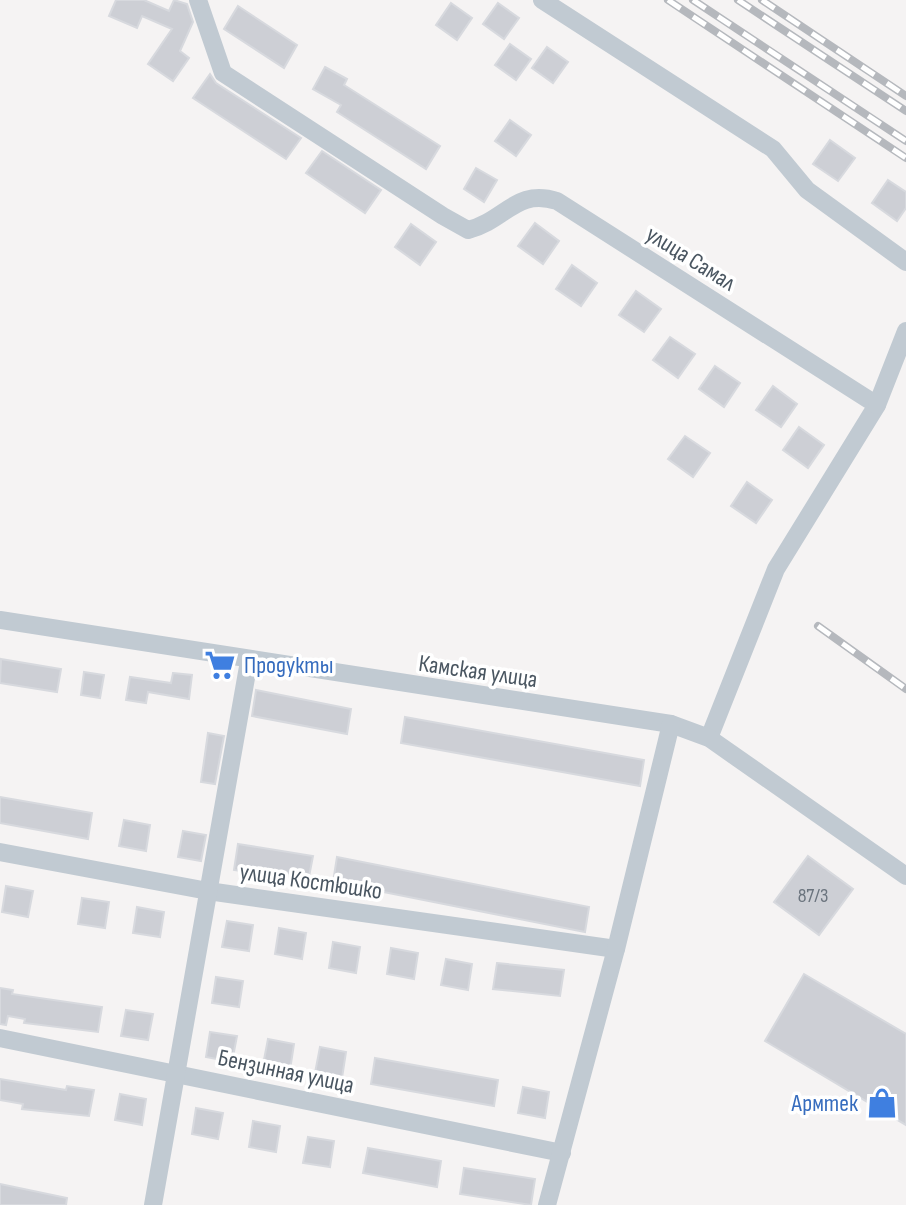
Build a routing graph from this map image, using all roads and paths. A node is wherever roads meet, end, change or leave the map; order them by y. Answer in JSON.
{"nodes":[{"id":1,"x":198,"y":0,"type":"edge"},
{"id":2,"x":542,"y":0,"type":"edge"},
{"id":3,"x":900,"y":257,"type":"edge"},
{"id":4,"x":906,"y":331,"type":"edge"},
{"id":5,"x":877,"y":405,"type":"junction"},
{"id":6,"x":0,"y":620,"type":"edge"},
{"id":7,"x":249,"y":661,"type":"junction"},
{"id":8,"x":671,"y":724,"type":"junction"},
{"id":9,"x":709,"y":738,"type":"junction"},
{"id":10,"x":0,"y":852,"type":"edge"},
{"id":11,"x":906,"y":876,"type":"edge"},
{"id":12,"x":208,"y":891,"type":"junction"},
{"id":13,"x":616,"y":949,"type":"junction"},
{"id":14,"x":0,"y":1038,"type":"edge"},
{"id":15,"x":177,"y":1073,"type":"junction"},
{"id":16,"x":562,"y":1153,"type":"junction"},
{"id":17,"x":153,"y":1205,"type":"edge"},
{"id":18,"x":547,"y":1205,"type":"edge"}],
"edges":[{"from":1,"to":5,"type":"street","name":"улица Самал"},
{"from":2,"to":3,"type":"street"},
{"from":4,"to":5,"type":"street"},
{"from":5,"to":9,"type":"street"},
{"from":6,"to":7,"type":"street","name":"Камская улица"},
{"from":7,"to":8,"type":"street","name":"Камская улица"},
{"from":7,"to":12,"type":"street"},
{"from":8,"to":9,"type":"street","name":"Камская улица"},
{"from":8,"to":13,"type":"street"},
{"from":9,"to":11,"type":"street","name":"Камская улица"},
{"from":10,"to":12,"type":"street","name":"улица Костюшко"},
{"from":12,"to":13,"type":"street","name":"улица Костюшко"},
{"from":12,"to":15,"type":"street"},
{"from":13,"to":16,"type":"street"},
{"from":14,"to":15,"type":"street","name":"Бензинная улица"},
{"from":15,"to":16,"type":"street","name":"Бензинная улица"},
{"from":15,"to":17,"type":"street"},
{"from":16,"to":18,"type":"street"}]}
